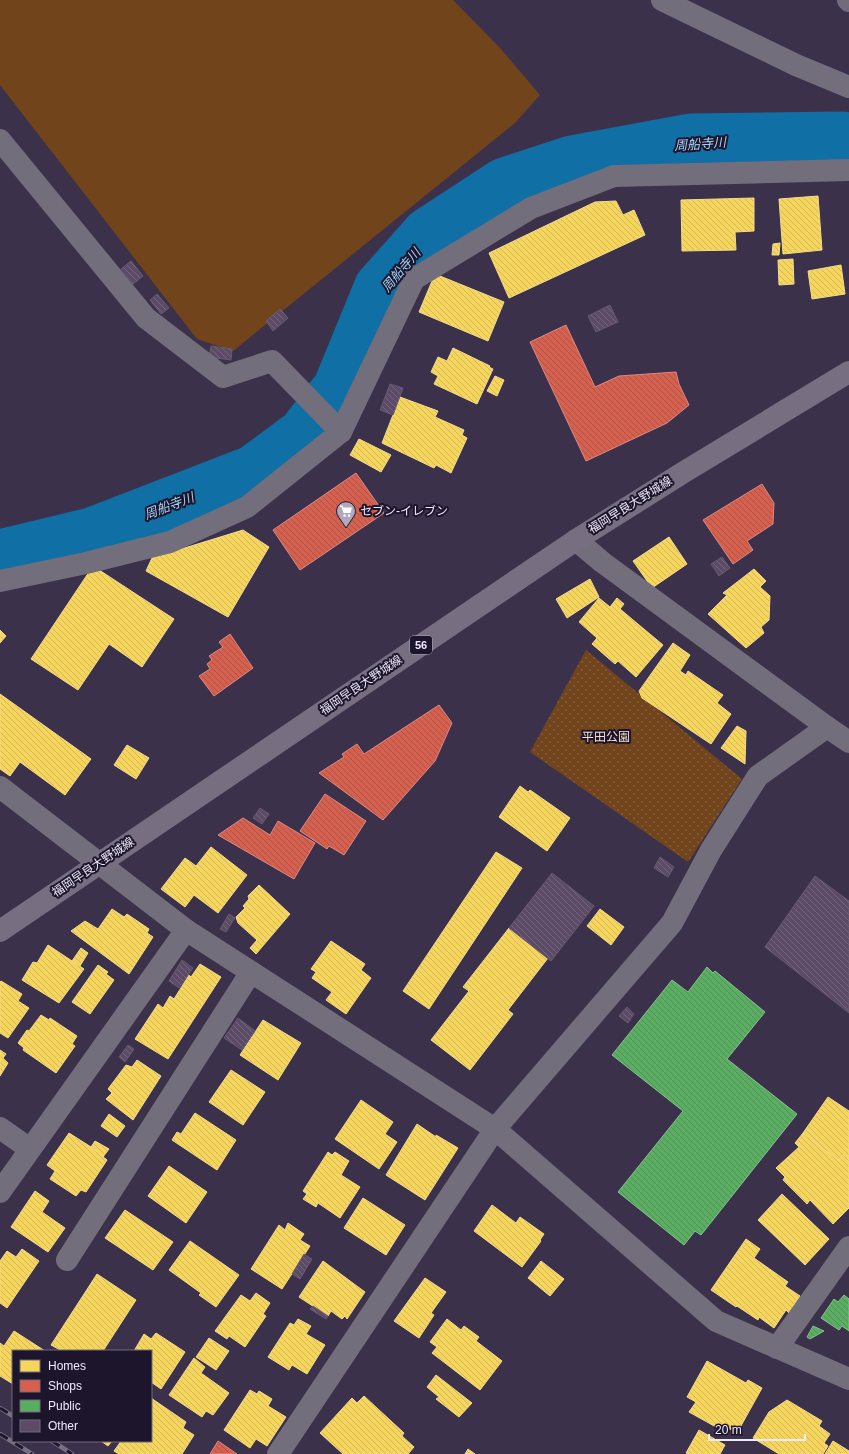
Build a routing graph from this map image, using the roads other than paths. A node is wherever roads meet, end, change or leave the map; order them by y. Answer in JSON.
{"nodes":[{"id":1,"x":662,"y":0,"type":"edge"},
{"id":2,"x":849,"y":87,"type":"edge"},
{"id":3,"x":0,"y":140,"type":"edge"},
{"id":4,"x":849,"y":170,"type":"edge"},
{"id":5,"x":849,"y":372,"type":"edge"},
{"id":6,"x":341,"y":432,"type":"junction"},
{"id":7,"x":576,"y":540,"type":"junction"},
{"id":8,"x":0,"y":581,"type":"edge"},
{"id":9,"x":827,"y":727,"type":"junction"},
{"id":10,"x":849,"y":742,"type":"edge"},
{"id":11,"x":0,"y":787,"type":"edge"},
{"id":12,"x":99,"y":863,"type":"junction"},
{"id":13,"x":186,"y":930,"type":"junction"},
{"id":14,"x":0,"y":931,"type":"edge"},
{"id":15,"x":251,"y":972,"type":"junction"},
{"id":16,"x":0,"y":1128,"type":"edge"},
{"id":17,"x":495,"y":1129,"type":"junction"},
{"id":18,"x":30,"y":1150,"type":"junction"},
{"id":19,"x":0,"y":1192,"type":"edge"},
{"id":20,"x":849,"y":1247,"type":"edge"},
{"id":21,"x":67,"y":1260,"type":"dead end"},
{"id":22,"x":777,"y":1348,"type":"junction"},
{"id":23,"x":849,"y":1379,"type":"edge"},
{"id":24,"x":278,"y":1454,"type":"edge"}],
"edges":[{"from":1,"to":2,"type":"street"},
{"from":3,"to":6,"type":"street"},
{"from":4,"to":6,"type":"street"},
{"from":5,"to":7,"type":"main road","name":"福岡早良大野城線","number":"56"},
{"from":6,"to":8,"type":"street"},
{"from":7,"to":9,"type":"street"},
{"from":7,"to":12,"type":"main road","name":"福岡早良大野城線","number":"56"},
{"from":9,"to":10,"type":"street"},
{"from":9,"to":17,"type":"street"},
{"from":11,"to":12,"type":"street"},
{"from":12,"to":13,"type":"street"},
{"from":12,"to":14,"type":"main road","name":"福岡早良大野城線","number":"56"},
{"from":13,"to":15,"type":"street"},
{"from":13,"to":18,"type":"street"},
{"from":15,"to":17,"type":"street"},
{"from":15,"to":21,"type":"street"},
{"from":16,"to":18,"type":"street"},
{"from":17,"to":22,"type":"street"},
{"from":17,"to":24,"type":"street"},
{"from":18,"to":19,"type":"street"},
{"from":20,"to":22,"type":"street"},
{"from":22,"to":23,"type":"street"}]}
